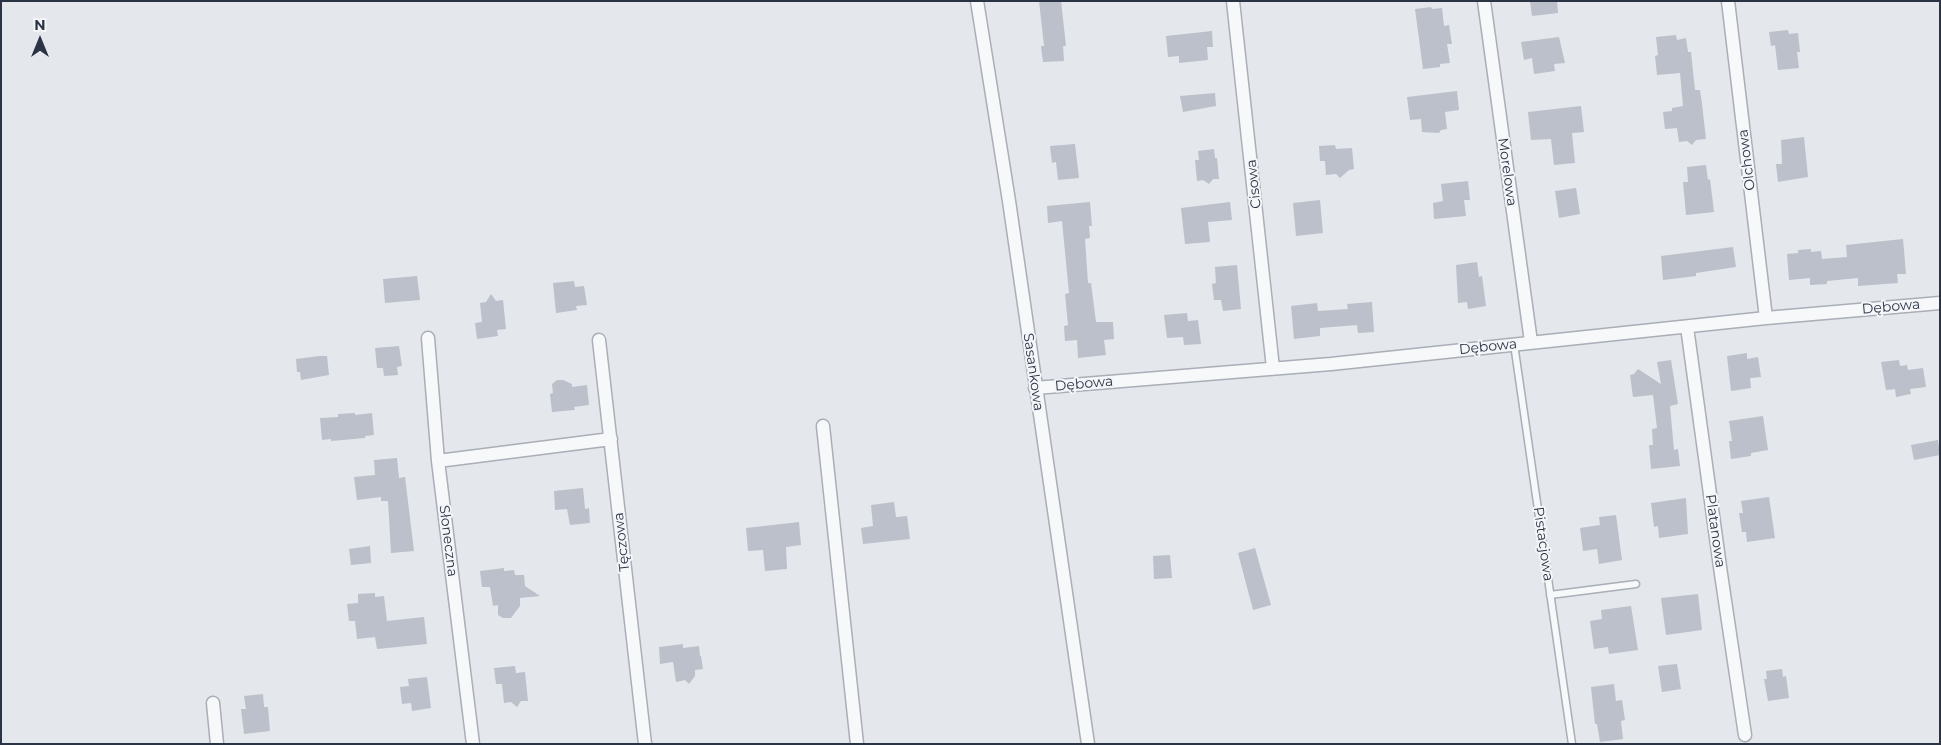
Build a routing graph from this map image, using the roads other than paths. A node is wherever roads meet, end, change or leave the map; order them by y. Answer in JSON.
{"nodes":[{"id":1,"x":977,"y":1,"type":"edge"},
{"id":2,"x":1233,"y":1,"type":"edge"},
{"id":3,"x":1484,"y":1,"type":"edge"},
{"id":4,"x":1728,"y":1,"type":"edge"},
{"id":5,"x":1940,"y":303,"type":"edge"},
{"id":6,"x":1766,"y":318,"type":"junction"},
{"id":7,"x":1687,"y":327,"type":"junction"},
{"id":8,"x":428,"y":338,"type":"dead end"},
{"id":9,"x":599,"y":340,"type":"dead end"},
{"id":10,"x":1531,"y":342,"type":"junction"},
{"id":11,"x":1514,"y":344,"type":"junction"},
{"id":12,"x":1273,"y":368,"type":"junction"},
{"id":13,"x":1035,"y":388,"type":"junction"},
{"id":14,"x":823,"y":426,"type":"dead end"},
{"id":15,"x":611,"y":439,"type":"junction"},
{"id":16,"x":438,"y":461,"type":"junction"},
{"id":17,"x":1636,"y":584,"type":"dead end"},
{"id":18,"x":1550,"y":596,"type":"junction"},
{"id":19,"x":213,"y":703,"type":"dead end"},
{"id":20,"x":1745,"y":735,"type":"dead end"},
{"id":21,"x":217,"y":744,"type":"edge"},
{"id":22,"x":474,"y":744,"type":"edge"},
{"id":23,"x":646,"y":744,"type":"edge"},
{"id":24,"x":857,"y":744,"type":"edge"},
{"id":25,"x":1088,"y":744,"type":"edge"},
{"id":26,"x":1572,"y":744,"type":"edge"}],
"edges":[{"from":1,"to":13,"type":"street","name":"Sasankowa"},
{"from":2,"to":12,"type":"street","name":"Cisowa"},
{"from":3,"to":10,"type":"street","name":"Morelowa"},
{"from":4,"to":6,"type":"street","name":"Olchowa"},
{"from":5,"to":6,"type":"street","name":"Dębowa"},
{"from":6,"to":7,"type":"street","name":"Dębowa"},
{"from":7,"to":10,"type":"street","name":"Dębowa"},
{"from":7,"to":20,"type":"street","name":"Platanowa"},
{"from":8,"to":16,"type":"street","name":"Słoneczna"},
{"from":9,"to":15,"type":"street","name":"Tęczowa"},
{"from":10,"to":11,"type":"street","name":"Dębowa"},
{"from":11,"to":12,"type":"street","name":"Dębowa"},
{"from":11,"to":18,"type":"lane","name":"Pistacjowa"},
{"from":12,"to":13,"type":"street","name":"Dębowa"},
{"from":13,"to":25,"type":"street","name":"Sasankowa"},
{"from":14,"to":24,"type":"street"},
{"from":15,"to":16,"type":"street"},
{"from":15,"to":23,"type":"street","name":"Tęczowa"},
{"from":16,"to":22,"type":"street","name":"Słoneczna"},
{"from":17,"to":18,"type":"lane"},
{"from":18,"to":26,"type":"lane","name":"Pistacjowa"},
{"from":19,"to":21,"type":"street"}]}
